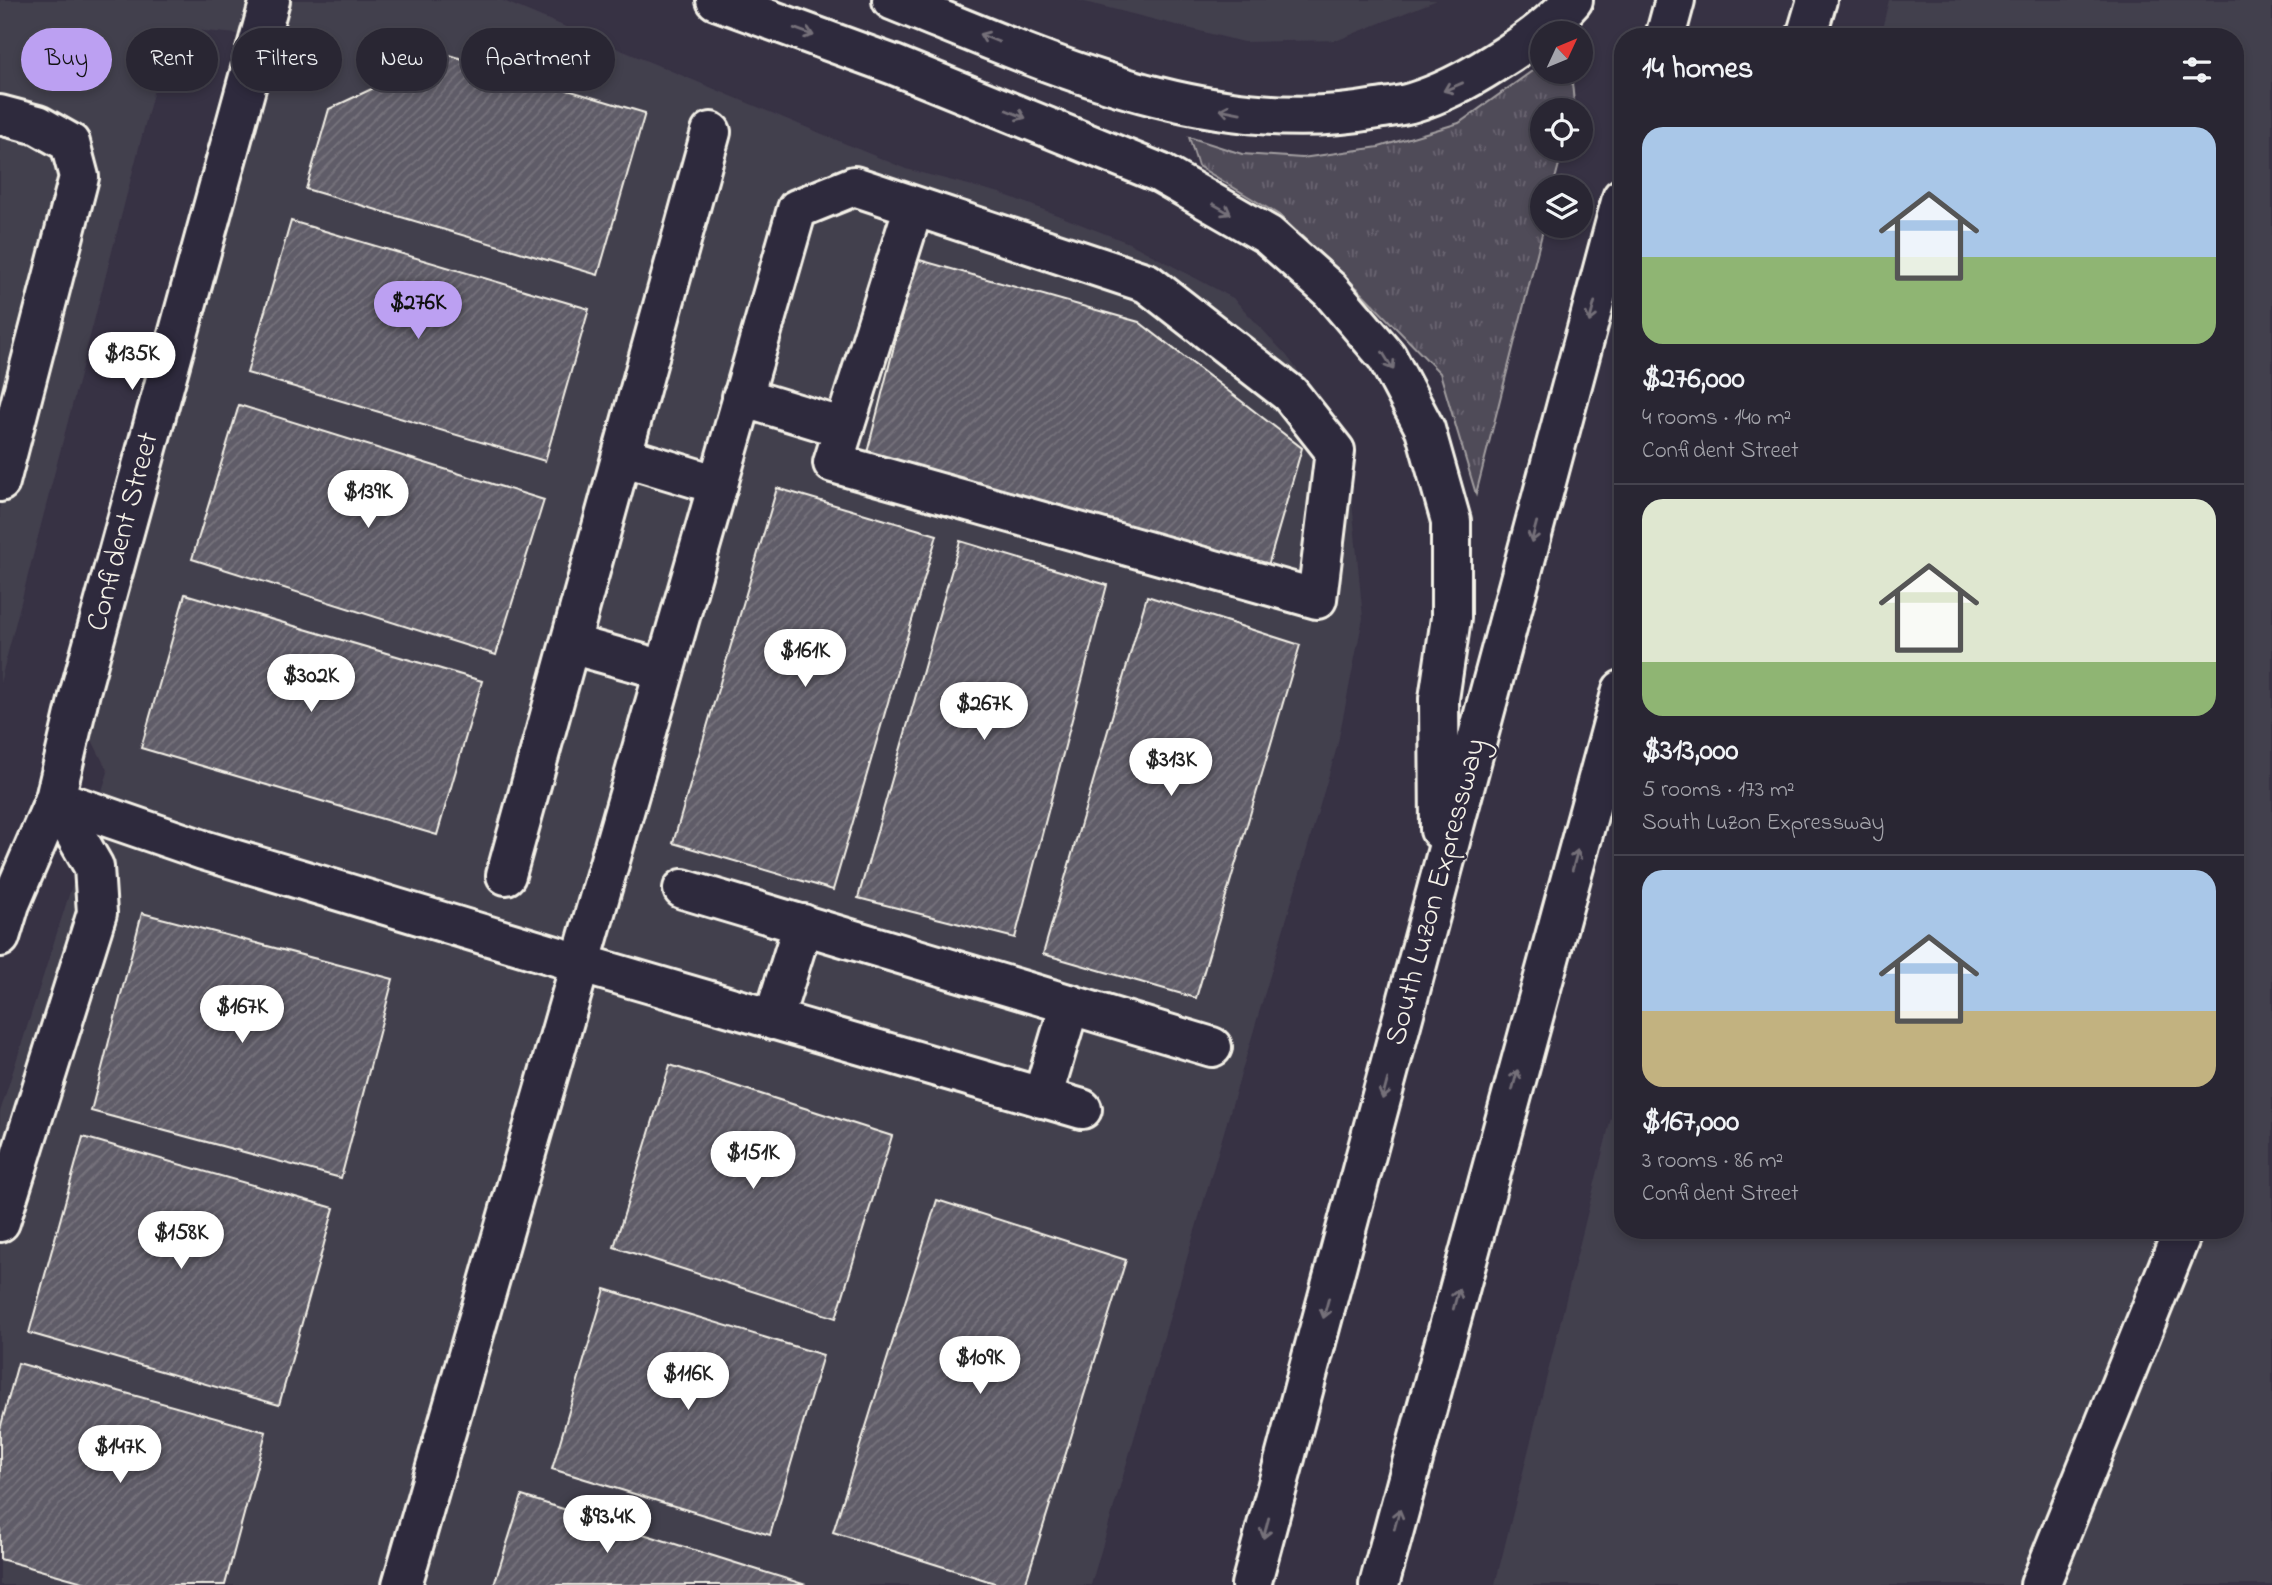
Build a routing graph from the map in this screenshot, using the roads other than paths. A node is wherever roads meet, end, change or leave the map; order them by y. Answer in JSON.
{"nodes":[{"id":1,"x":271,"y":0,"type":"edge"},
{"id":2,"x":716,"y":0,"type":"edge"},
{"id":3,"x":892,"y":0,"type":"edge"},
{"id":4,"x":1573,"y":0,"type":"edge"},
{"id":5,"x":1675,"y":0,"type":"edge"},
{"id":6,"x":1817,"y":0,"type":"edge"},
{"id":7,"x":1667,"y":28,"type":"edge"},
{"id":8,"x":1809,"y":28,"type":"edge"},
{"id":9,"x":0,"y":115,"type":"edge"},
{"id":10,"x":711,"y":132,"type":"dead end"},
{"id":11,"x":914,"y":205,"type":"junction"},
{"id":12,"x":1614,"y":228,"type":"edge"},
{"id":13,"x":743,"y":397,"type":"junction"},
{"id":14,"x":844,"y":428,"type":"junction"},
{"id":15,"x":622,"y":456,"type":"junction"},
{"id":16,"x":0,"y":482,"type":"edge"},
{"id":17,"x":718,"y":485,"type":"junction"},
{"id":18,"x":570,"y":644,"type":"junction"},
{"id":19,"x":664,"y":670,"type":"junction"},
{"id":20,"x":1614,"y":719,"type":"edge"},
{"id":21,"x":55,"y":799,"type":"junction"},
{"id":22,"x":506,"y":875,"type":"dead end"},
{"id":23,"x":1441,"y":881,"type":"junction"},
{"id":24,"x":683,"y":889,"type":"dead end"},
{"id":25,"x":803,"y":924,"type":"junction"},
{"id":26,"x":0,"y":937,"type":"edge"},
{"id":27,"x":579,"y":963,"type":"junction"},
{"id":28,"x":1070,"y":1004,"type":"junction"},
{"id":29,"x":773,"y":1020,"type":"junction"},
{"id":30,"x":1212,"y":1047,"type":"dead end"},
{"id":31,"x":1042,"y":1098,"type":"junction"},
{"id":32,"x":1082,"y":1108,"type":"dead end"},
{"id":33,"x":0,"y":1222,"type":"edge"},
{"id":34,"x":2179,"y":1239,"type":"edge"},
{"id":35,"x":402,"y":1585,"type":"edge"},
{"id":36,"x":1251,"y":1585,"type":"edge"},
{"id":37,"x":1379,"y":1585,"type":"edge"},
{"id":38,"x":2040,"y":1585,"type":"edge"}],
"edges":[{"from":1,"to":21,"type":"main road","name":"Confident Street"},
{"from":2,"to":23,"type":"main road","one_way":true},
{"from":4,"to":3,"type":"main road","one_way":true},
{"from":5,"to":7,"type":"main road"},
{"from":6,"to":8,"type":"main road"},
{"from":9,"to":16,"type":"main road"},
{"from":10,"to":15,"type":"main road"},
{"from":11,"to":13,"type":"main road"},
{"from":11,"to":14,"type":"main road"},
{"from":11,"to":14,"type":"main road"},
{"from":12,"to":23,"type":"main road","name":"South Luzon Expressway","one_way":true},
{"from":13,"to":14,"type":"main road"},
{"from":13,"to":17,"type":"main road"},
{"from":15,"to":17,"type":"main road"},
{"from":15,"to":18,"type":"main road"},
{"from":17,"to":19,"type":"main road"},
{"from":18,"to":19,"type":"main road"},
{"from":18,"to":22,"type":"main road"},
{"from":19,"to":27,"type":"main road"},
{"from":37,"to":20,"type":"main road","one_way":true},
{"from":21,"to":26,"type":"main road","name":"Confident Street"},
{"from":21,"to":27,"type":"main road"},
{"from":21,"to":33,"type":"main road"},
{"from":23,"to":36,"type":"main road","name":"South Luzon Expressway","one_way":true},
{"from":24,"to":25,"type":"main road"},
{"from":25,"to":28,"type":"main road"},
{"from":25,"to":29,"type":"main road"},
{"from":27,"to":29,"type":"main road"},
{"from":27,"to":35,"type":"main road"},
{"from":28,"to":30,"type":"main road"},
{"from":28,"to":31,"type":"main road"},
{"from":29,"to":31,"type":"main road"},
{"from":31,"to":32,"type":"main road"},
{"from":34,"to":38,"type":"main road"}]}
